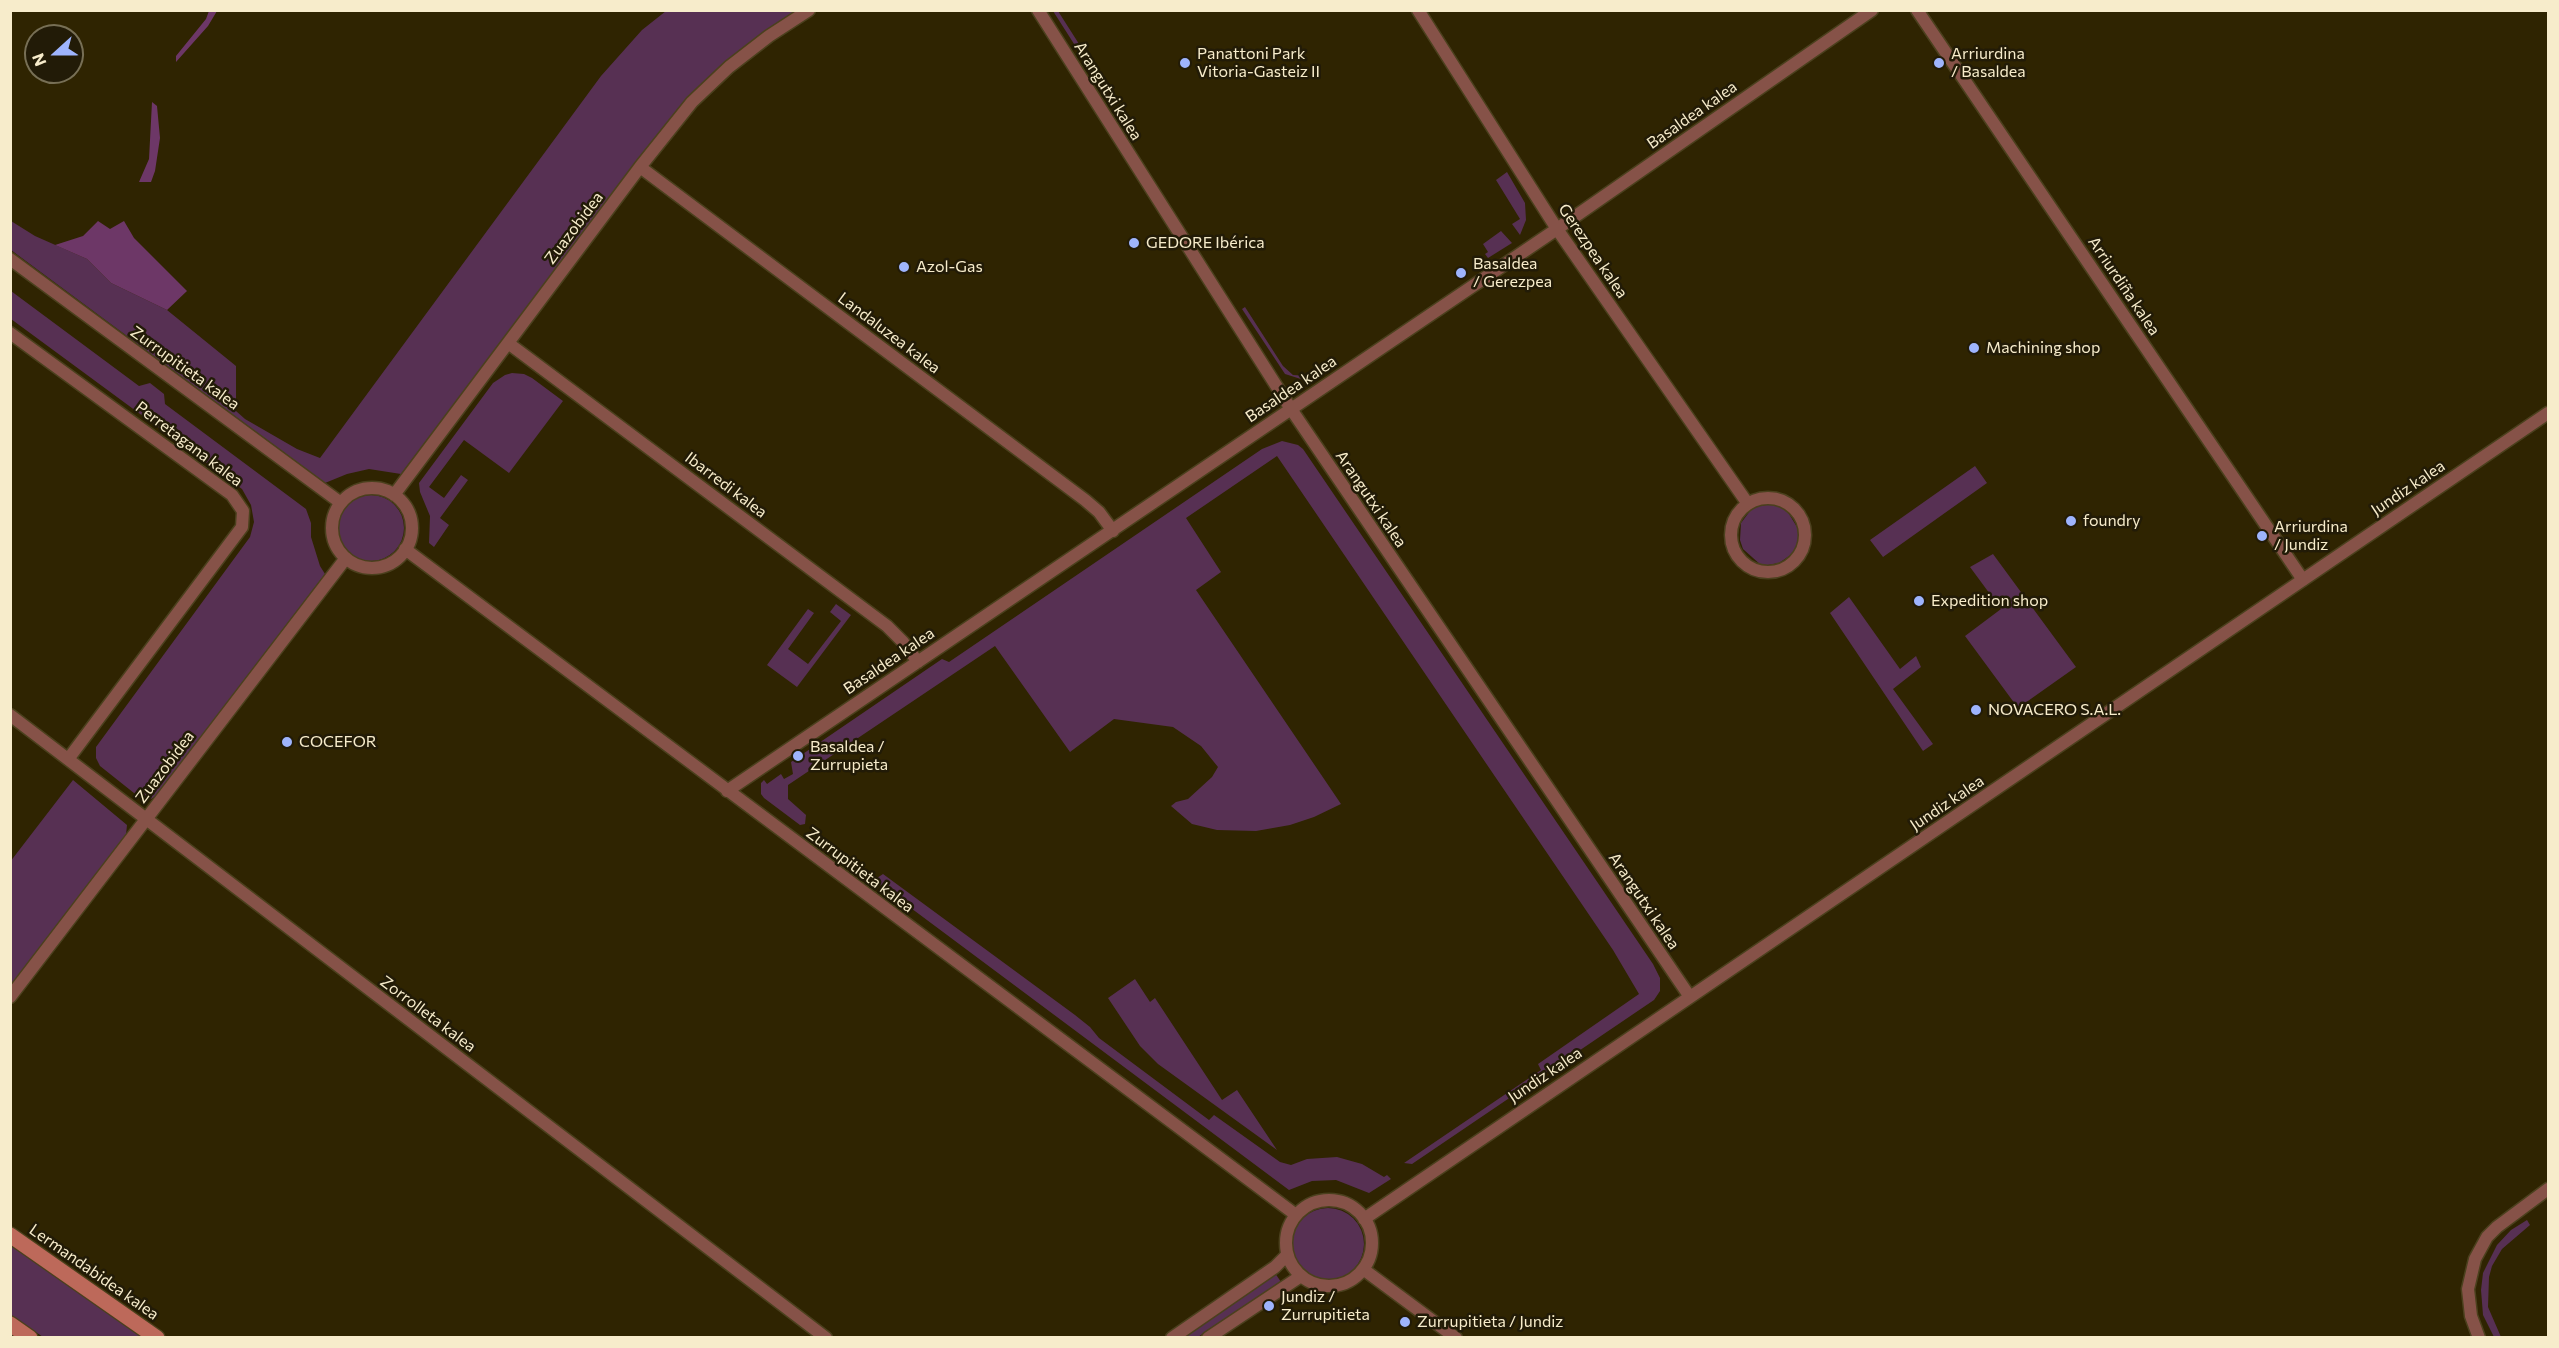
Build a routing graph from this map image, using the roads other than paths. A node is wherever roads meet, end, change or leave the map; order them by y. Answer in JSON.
{"nodes":[{"id":1,"x":809,"y":10,"type":"edge"},
{"id":2,"x":1038,"y":10,"type":"edge"},
{"id":3,"x":1418,"y":10,"type":"edge"},
{"id":4,"x":1872,"y":10,"type":"edge"},
{"id":5,"x":1917,"y":10,"type":"edge"},
{"id":6,"x":640,"y":167,"type":"junction"},
{"id":7,"x":1557,"y":229,"type":"junction"},
{"id":8,"x":10,"y":260,"type":"edge"},
{"id":9,"x":10,"y":333,"type":"edge"},
{"id":10,"x":508,"y":343,"type":"junction"},
{"id":11,"x":1291,"y":410,"type":"junction"},
{"id":12,"x":2548,"y":413,"type":"edge"},
{"id":13,"x":394,"y":495,"type":"junction"},
{"id":14,"x":341,"y":503,"type":"junction"},
{"id":15,"x":1748,"y":504,"type":"junction"},
{"id":16,"x":1113,"y":531,"type":"junction"},
{"id":17,"x":405,"y":549,"type":"junction"},
{"id":18,"x":346,"y":558,"type":"junction"},
{"id":19,"x":2303,"y":580,"type":"junction"},
{"id":20,"x":918,"y":662,"type":"junction"},
{"id":21,"x":10,"y":716,"type":"edge"},
{"id":22,"x":69,"y":759,"type":"junction"},
{"id":23,"x":727,"y":791,"type":"junction"},
{"id":24,"x":145,"y":820,"type":"junction"},
{"id":25,"x":10,"y":997,"type":"edge"},
{"id":26,"x":1690,"y":997,"type":"junction"},
{"id":27,"x":2548,"y":1190,"type":"edge"},
{"id":28,"x":1296,"y":1215,"type":"junction"},
{"id":29,"x":1364,"y":1219,"type":"junction"},
{"id":30,"x":10,"y":1235,"type":"edge"},
{"id":31,"x":1287,"y":1255,"type":"junction"},
{"id":32,"x":1363,"y":1269,"type":"junction"},
{"id":33,"x":1301,"y":1276,"type":"junction"},
{"id":34,"x":10,"y":1324,"type":"edge"},
{"id":35,"x":25,"y":1336,"type":"edge"},
{"id":36,"x":157,"y":1338,"type":"edge"},
{"id":37,"x":826,"y":1338,"type":"edge"},
{"id":38,"x":1172,"y":1338,"type":"edge"},
{"id":39,"x":1208,"y":1338,"type":"edge"},
{"id":40,"x":1456,"y":1338,"type":"edge"},
{"id":41,"x":2480,"y":1338,"type":"edge"}],
"edges":[{"from":1,"to":6,"type":"street","name":"Zuazobidea"},
{"from":2,"to":11,"type":"street","name":"Arangutxi kalea"},
{"from":3,"to":7,"type":"street","name":"Gerezpea kalea"},
{"from":4,"to":7,"type":"street","name":"Basaldea kalea"},
{"from":5,"to":19,"type":"street","name":"Arriurdiña kalea"},
{"from":6,"to":10,"type":"street","name":"Zuazobidea"},
{"from":6,"to":16,"type":"street","name":"Landaluzea kalea"},
{"from":7,"to":11,"type":"street","name":"Basaldea kalea"},
{"from":7,"to":15,"type":"street","name":"Gerezpea kalea"},
{"from":8,"to":14,"type":"street","name":"Zurrupitieta kalea"},
{"from":9,"to":22,"type":"street","name":"Perretagana kalea"},
{"from":10,"to":13,"type":"street","name":"Zuazobidea"},
{"from":10,"to":20,"type":"street","name":"Ibarredi kalea"},
{"from":11,"to":16,"type":"street","name":"Basaldea kalea"},
{"from":11,"to":26,"type":"street","name":"Arangutxi kalea"},
{"from":12,"to":19,"type":"street","name":"Jundiz kalea"},
{"from":13,"to":14,"type":"street"},
{"from":13,"to":17,"type":"street"},
{"from":14,"to":18,"type":"street"},
{"from":15,"to":15,"type":"street"},
{"from":16,"to":20,"type":"street","name":"Basaldea kalea"},
{"from":17,"to":18,"type":"street"},
{"from":17,"to":23,"type":"street","name":"Zurrupitieta kalea"},
{"from":18,"to":24,"type":"street","name":"Zuazobidea"},
{"from":19,"to":26,"type":"street","name":"Jundiz kalea"},
{"from":20,"to":23,"type":"street","name":"Basaldea kalea"},
{"from":21,"to":22,"type":"street","name":"Zorrolleta kalea"},
{"from":22,"to":24,"type":"street","name":"Zorrolleta kalea"},
{"from":23,"to":28,"type":"street","name":"Zurrupitieta kalea"},
{"from":24,"to":25,"type":"street","name":"Zuazobidea"},
{"from":24,"to":37,"type":"street","name":"Zorrolleta kalea"},
{"from":26,"to":29,"type":"street","name":"Jundiz kalea"},
{"from":27,"to":41,"type":"street"},
{"from":28,"to":29,"type":"street"},
{"from":28,"to":31,"type":"street"},
{"from":29,"to":32,"type":"street"},
{"from":30,"to":36,"type":"street","name":"Lermandabidea kalea"},
{"from":31,"to":33,"type":"street"},
{"from":31,"to":38,"type":"street"},
{"from":32,"to":33,"type":"street"},
{"from":32,"to":40,"type":"street"},
{"from":33,"to":39,"type":"street"},
{"from":34,"to":35,"type":"street"}]}
